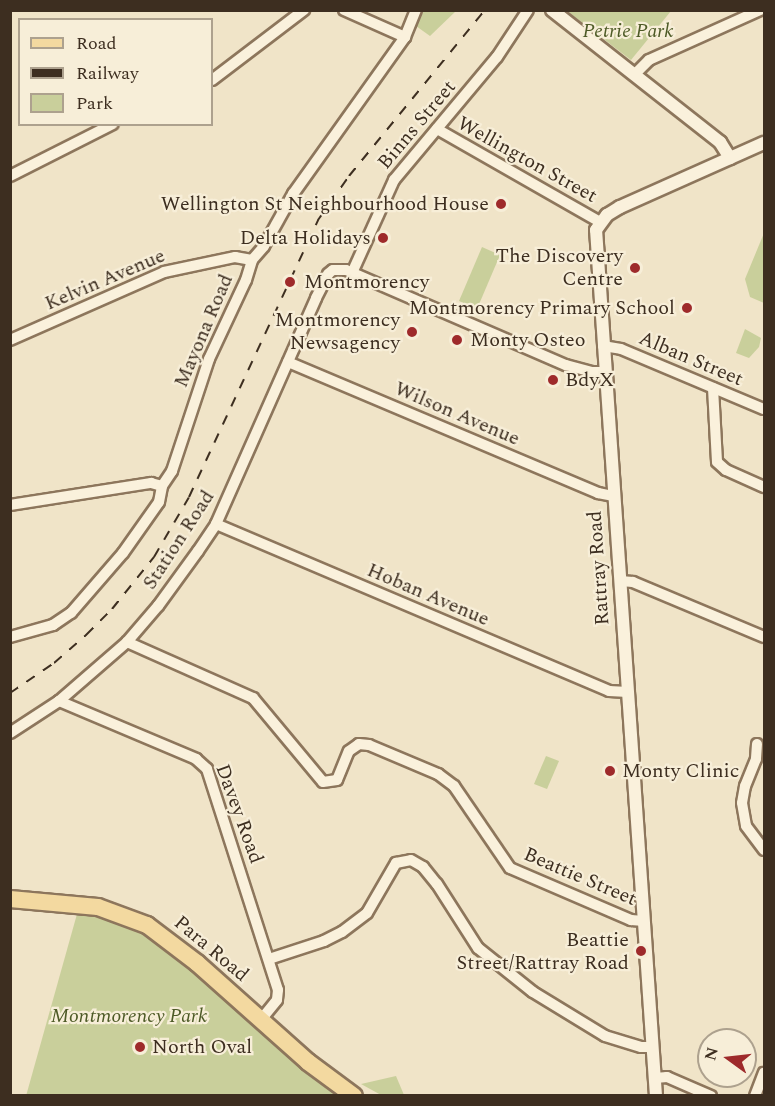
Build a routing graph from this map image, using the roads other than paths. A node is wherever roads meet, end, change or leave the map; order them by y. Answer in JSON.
{"nodes":[{"id":1,"x":304,"y":10,"type":"edge"},
{"id":2,"x":344,"y":10,"type":"edge"},
{"id":3,"x":416,"y":10,"type":"edge"},
{"id":4,"x":528,"y":10,"type":"edge"},
{"id":5,"x":552,"y":10,"type":"edge"},
{"id":6,"x":760,"y":10,"type":"edge"},
{"id":7,"x":405,"y":37,"type":"junction"},
{"id":8,"x":634,"y":75,"type":"junction"},
{"id":9,"x":213,"y":79,"type":"edge"},
{"id":10,"x":109,"y":126,"type":"edge"},
{"id":11,"x":436,"y":129,"type":"junction"},
{"id":12,"x":764,"y":147,"type":"edge"},
{"id":13,"x":730,"y":158,"type":"junction"},
{"id":14,"x":10,"y":176,"type":"edge"},
{"id":15,"x":600,"y":222,"type":"junction"},
{"id":16,"x":252,"y":260,"type":"junction"},
{"id":17,"x":352,"y":273,"type":"junction"},
{"id":18,"x":10,"y":340,"type":"edge"},
{"id":19,"x":603,"y":346,"type":"junction"},
{"id":20,"x":288,"y":362,"type":"junction"},
{"id":21,"x":605,"y":372,"type":"junction"},
{"id":22,"x":713,"y":388,"type":"junction"},
{"id":23,"x":765,"y":409,"type":"edge"},
{"id":24,"x":162,"y":486,"type":"junction"},
{"id":25,"x":765,"y":487,"type":"edge"},
{"id":26,"x":614,"y":496,"type":"junction"},
{"id":27,"x":10,"y":505,"type":"edge"},
{"id":28,"x":216,"y":524,"type":"junction"},
{"id":29,"x":620,"y":581,"type":"junction"},
{"id":30,"x":10,"y":637,"type":"edge"},
{"id":31,"x":765,"y":637,"type":"edge"},
{"id":32,"x":127,"y":642,"type":"junction"},
{"id":33,"x":628,"y":692,"type":"junction"},
{"id":34,"x":59,"y":701,"type":"junction"},
{"id":35,"x":10,"y":733,"type":"edge"},
{"id":36,"x":757,"y":744,"type":"dead end"},
{"id":37,"x":765,"y":850,"type":"edge"},
{"id":38,"x":10,"y":899,"type":"edge"},
{"id":39,"x":644,"y":921,"type":"junction"},
{"id":40,"x":269,"y":959,"type":"junction"},
{"id":41,"x":261,"y":1020,"type":"junction"},
{"id":42,"x":652,"y":1047,"type":"junction"},
{"id":43,"x":765,"y":1073,"type":"edge"},
{"id":44,"x":655,"y":1078,"type":"junction"},
{"id":45,"x":354,"y":1095,"type":"edge"},
{"id":46,"x":656,"y":1095,"type":"edge"},
{"id":47,"x":711,"y":1095,"type":"edge"},
{"id":48,"x":755,"y":1095,"type":"edge"}],
"edges":[{"from":1,"to":9,"type":"street"},
{"from":2,"to":7,"type":"street"},
{"from":3,"to":7,"type":"street","name":"Mayona Road"},
{"from":4,"to":11,"type":"street","name":"Binns Street"},
{"from":5,"to":8,"type":"street"},
{"from":6,"to":8,"type":"street"},
{"from":7,"to":16,"type":"street","name":"Mayona Road"},
{"from":8,"to":13,"type":"street"},
{"from":10,"to":14,"type":"street"},
{"from":11,"to":15,"type":"street","name":"Wellington Street"},
{"from":11,"to":17,"type":"street","name":"Binns Street"},
{"from":12,"to":13,"type":"street"},
{"from":13,"to":15,"type":"street"},
{"from":15,"to":19,"type":"street","name":"Rattray Road"},
{"from":16,"to":18,"type":"street","name":"Kelvin Avenue"},
{"from":16,"to":24,"type":"street","name":"Mayona Road"},
{"from":17,"to":20,"type":"street","name":"Station Road"},
{"from":17,"to":21,"type":"street"},
{"from":19,"to":21,"type":"street","name":"Rattray Road"},
{"from":19,"to":22,"type":"street","name":"Alban Street"},
{"from":20,"to":26,"type":"street","name":"Wilson Avenue"},
{"from":20,"to":28,"type":"street","name":"Station Road"},
{"from":21,"to":26,"type":"street","name":"Rattray Road"},
{"from":22,"to":23,"type":"street","name":"Alban Street"},
{"from":22,"to":25,"type":"street"},
{"from":24,"to":27,"type":"street"},
{"from":24,"to":30,"type":"street","name":"Mayona Road"},
{"from":26,"to":29,"type":"street","name":"Rattray Road"},
{"from":28,"to":32,"type":"street","name":"Station Road"},
{"from":28,"to":33,"type":"street","name":"Hoban Avenue"},
{"from":29,"to":31,"type":"street"},
{"from":29,"to":33,"type":"street","name":"Rattray Road"},
{"from":32,"to":34,"type":"street","name":"Station Road"},
{"from":32,"to":39,"type":"street","name":"Beattie Street"},
{"from":33,"to":39,"type":"street","name":"Rattray Road"},
{"from":34,"to":35,"type":"street","name":"Station Road"},
{"from":34,"to":40,"type":"street","name":"Davey Road"},
{"from":36,"to":37,"type":"street"},
{"from":38,"to":41,"type":"main road","name":"Para Road"},
{"from":39,"to":42,"type":"street","name":"Rattray Road"},
{"from":40,"to":41,"type":"street","name":"Davey Road"},
{"from":40,"to":42,"type":"street"},
{"from":41,"to":45,"type":"main road","name":"Para Road"},
{"from":42,"to":44,"type":"street","name":"Rattray Road"},
{"from":43,"to":48,"type":"street"},
{"from":44,"to":46,"type":"street","name":"Rattray Road"},
{"from":44,"to":47,"type":"street"}]}
